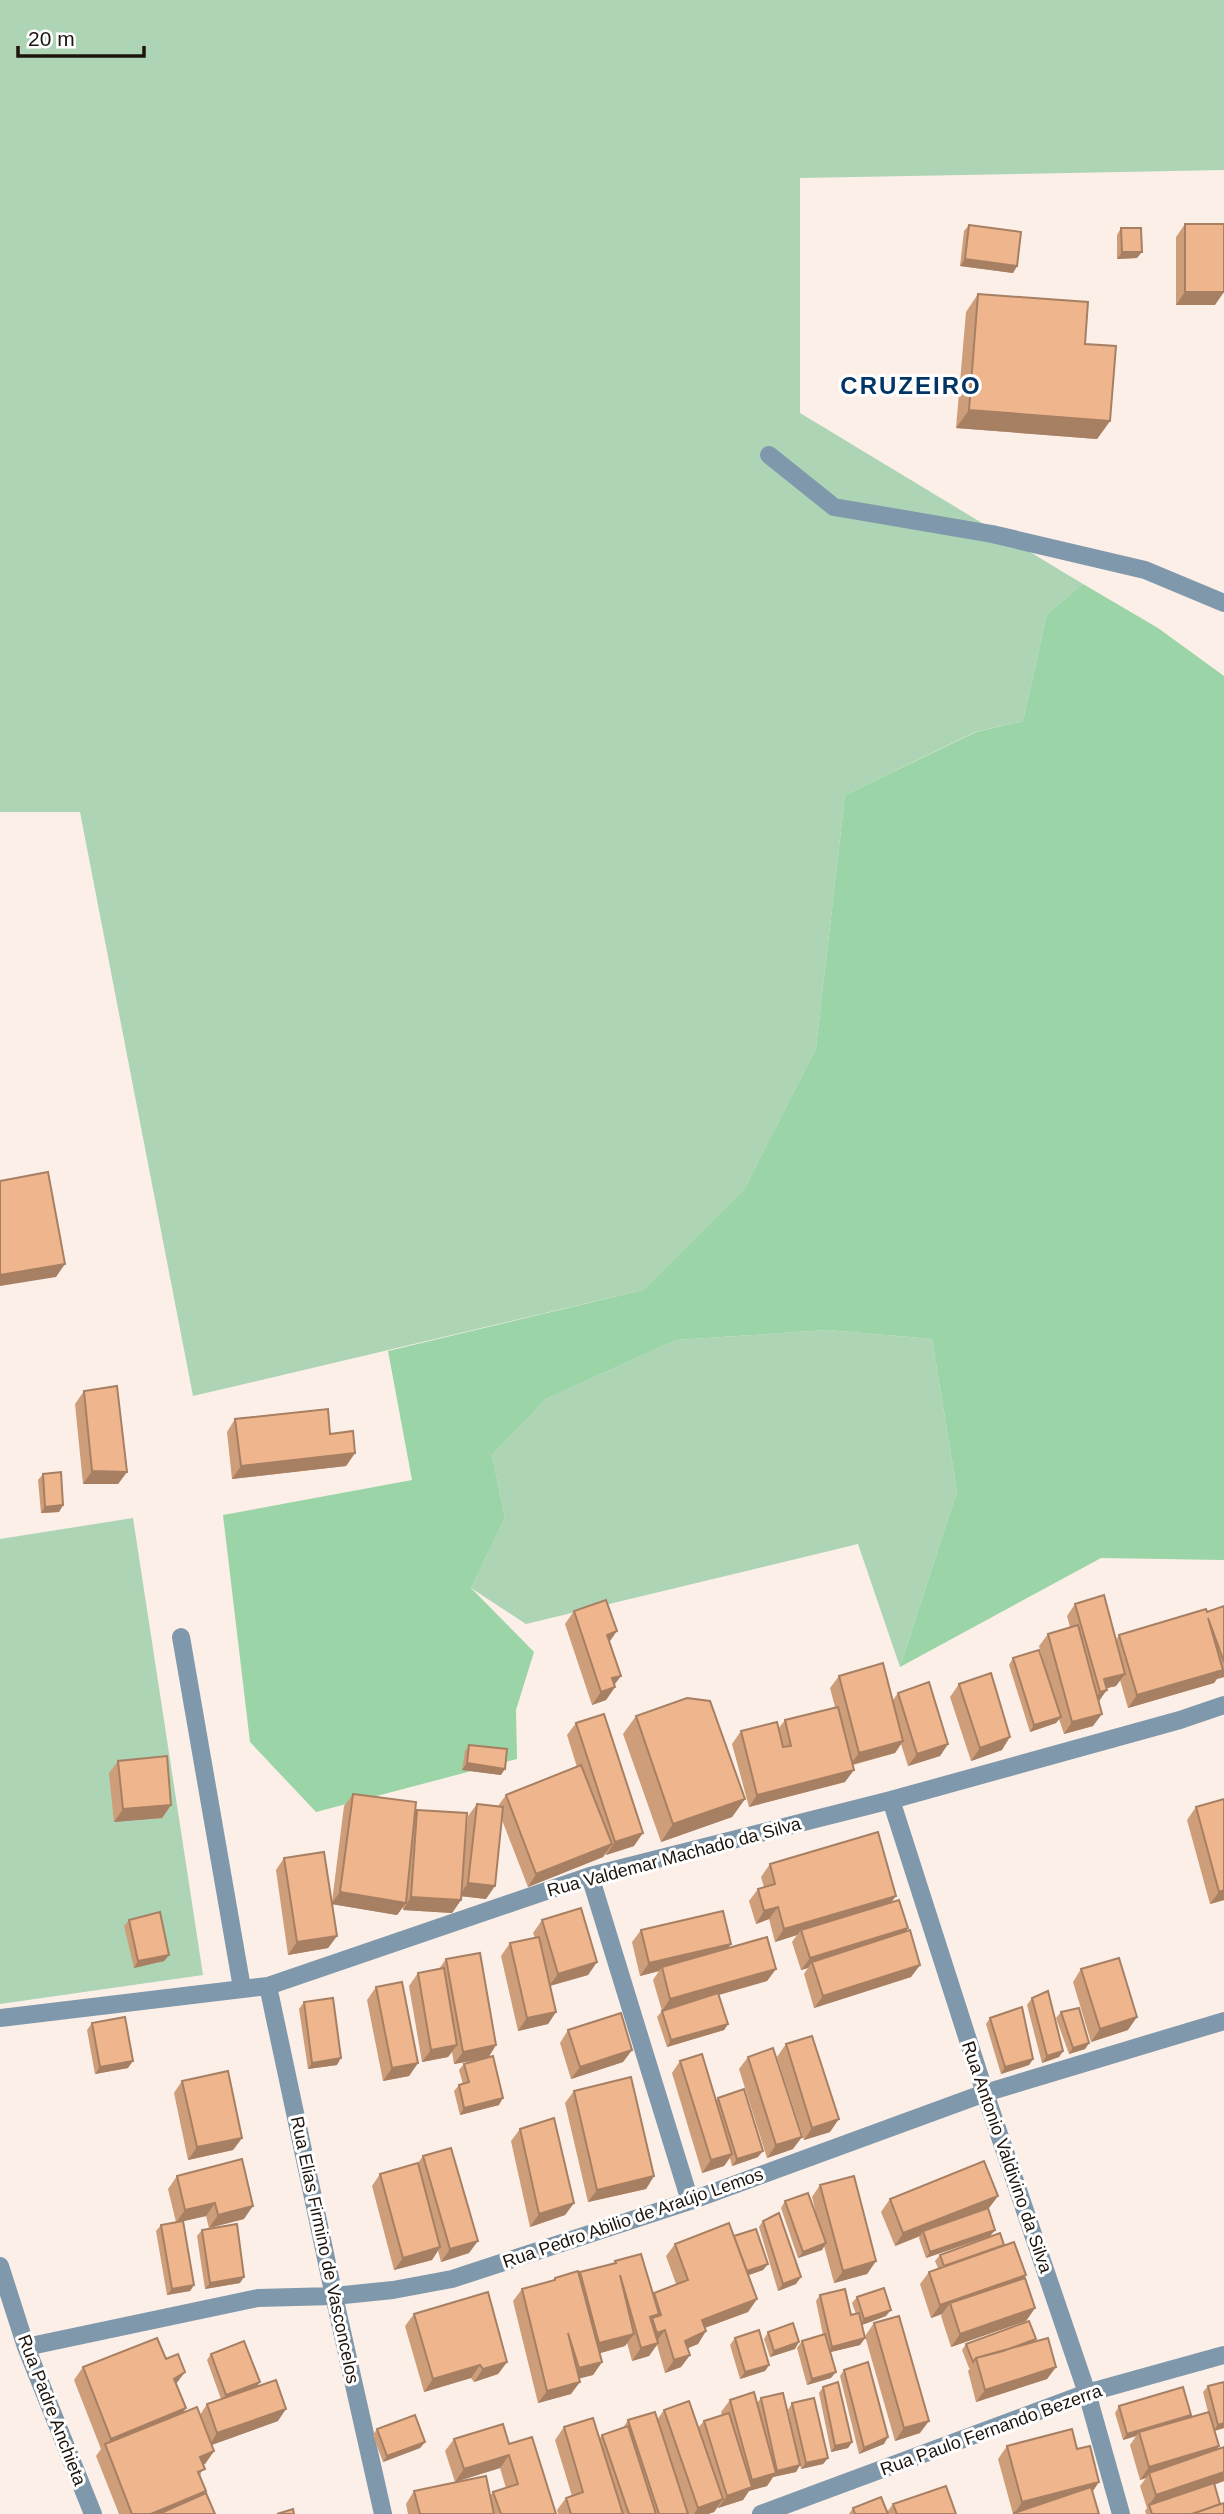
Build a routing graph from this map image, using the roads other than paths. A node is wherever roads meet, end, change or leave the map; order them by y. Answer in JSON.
{"nodes":[{"id":1,"x":769,"y":455,"type":"dead end"},
{"id":2,"x":1224,"y":603,"type":"edge"},
{"id":3,"x":181,"y":1637,"type":"dead end"},
{"id":4,"x":1224,"y":1705,"type":"edge"},
{"id":5,"x":891,"y":1800,"type":"junction"},
{"id":6,"x":590,"y":1876,"type":"junction"},
{"id":7,"x":268,"y":1986,"type":"junction"},
{"id":8,"x":242,"y":1988,"type":"junction"},
{"id":9,"x":0,"y":2018,"type":"edge"},
{"id":10,"x":1224,"y":2021,"type":"edge"},
{"id":11,"x":985,"y":2093,"type":"junction"},
{"id":12,"x":691,"y":2201,"type":"junction"},
{"id":13,"x":0,"y":2266,"type":"edge"},
{"id":14,"x":334,"y":2296,"type":"junction"},
{"id":15,"x":26,"y":2347,"type":"junction"},
{"id":16,"x":1224,"y":2355,"type":"edge"},
{"id":17,"x":1087,"y":2393,"type":"junction"},
{"id":18,"x":93,"y":2514,"type":"edge"},
{"id":19,"x":383,"y":2514,"type":"edge"},
{"id":20,"x":761,"y":2514,"type":"edge"},
{"id":21,"x":1121,"y":2514,"type":"edge"}],
"edges":[{"from":1,"to":2,"type":"street"},
{"from":3,"to":8,"type":"street"},
{"from":4,"to":5,"type":"street","name":"Rua Valdemar Machado da Silva"},
{"from":5,"to":6,"type":"street","name":"Rua Valdemar Machado da Silva"},
{"from":5,"to":11,"type":"street","name":"Rua Antonio Valdivino da Silva"},
{"from":6,"to":7,"type":"street","name":"Rua Valdemar Machado da Silva"},
{"from":6,"to":12,"type":"street"},
{"from":7,"to":8,"type":"street","name":"Rua Valdemar Machado da Silva"},
{"from":7,"to":14,"type":"street","name":"Rua Elias Firmino de Vasconcelos"},
{"from":8,"to":9,"type":"street","name":"Rua Valdemar Machado da Silva"},
{"from":10,"to":11,"type":"street","name":"Rua Pedro Abilio de Araújo Lemos"},
{"from":11,"to":12,"type":"street","name":"Rua Pedro Abilio de Araújo Lemos"},
{"from":11,"to":17,"type":"street","name":"Rua Antonio Valdivino da Silva"},
{"from":12,"to":14,"type":"street","name":"Rua Pedro Abilio de Araújo Lemos"},
{"from":13,"to":15,"type":"street","name":"Rua Padre Anchieta"},
{"from":14,"to":15,"type":"street","name":"Rua Pedro Abilio de Araújo Lemos"},
{"from":14,"to":19,"type":"street","name":"Rua Elias Firmino de Vasconcelos"},
{"from":15,"to":18,"type":"street","name":"Rua Padre Anchieta"},
{"from":16,"to":17,"type":"street","name":"Rua Paulo Fernando Bezerra"},
{"from":17,"to":20,"type":"street","name":"Rua Paulo Fernando Bezerra"},
{"from":17,"to":21,"type":"street","name":"Rua Antonio Valdivino da Silva"}]}
